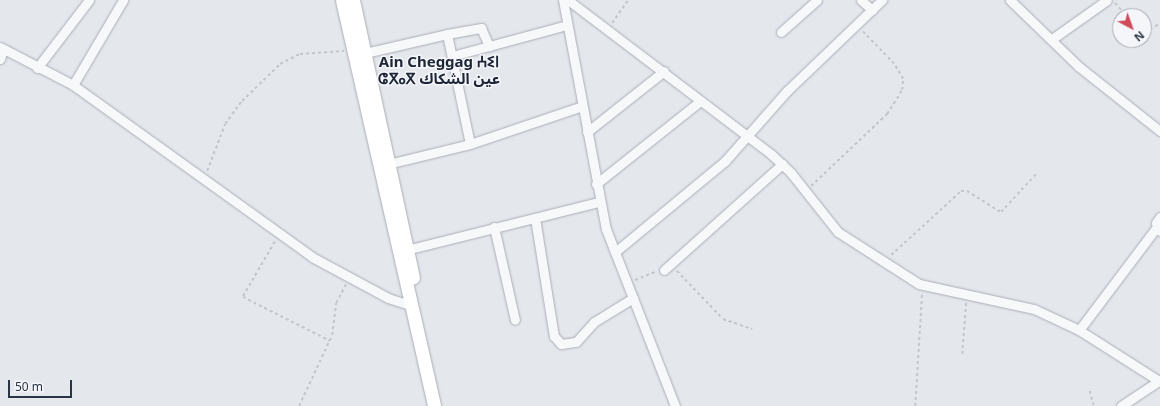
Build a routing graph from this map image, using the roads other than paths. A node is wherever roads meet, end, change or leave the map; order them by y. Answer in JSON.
{"nodes":[{"id":1,"x":89,"y":0,"type":"edge"},
{"id":2,"x":123,"y":0,"type":"edge"},
{"id":3,"x":342,"y":0,"type":"edge"},
{"id":4,"x":353,"y":0,"type":"edge"},
{"id":5,"x":562,"y":0,"type":"edge"},
{"id":6,"x":568,"y":0,"type":"edge"},
{"id":7,"x":817,"y":0,"type":"edge"},
{"id":8,"x":860,"y":0,"type":"edge"},
{"id":9,"x":882,"y":0,"type":"edge"},
{"id":10,"x":1010,"y":0,"type":"edge"},
{"id":11,"x":1107,"y":0,"type":"edge"},
{"id":12,"x":872,"y":10,"type":"junction"},
{"id":13,"x":567,"y":25,"type":"junction"},
{"id":14,"x":780,"y":32,"type":"dead end"},
{"id":15,"x":447,"y":34,"type":"junction"},
{"id":16,"x":1052,"y":39,"type":"junction"},
{"id":17,"x":489,"y":46,"type":"junction"},
{"id":18,"x":2,"y":48,"type":"edge"},
{"id":19,"x":365,"y":53,"type":"junction"},
{"id":20,"x":452,"y":56,"type":"junction"},
{"id":21,"x":0,"y":59,"type":"edge"},
{"id":22,"x":36,"y":68,"type":"junction"},
{"id":23,"x":664,"y":71,"type":"junction"},
{"id":24,"x":73,"y":85,"type":"junction"},
{"id":25,"x":699,"y":102,"type":"junction"},
{"id":26,"x":582,"y":106,"type":"junction"},
{"id":27,"x":1160,"y":131,"type":"edge"},
{"id":28,"x":587,"y":132,"type":"junction"},
{"id":29,"x":746,"y":139,"type":"junction"},
{"id":30,"x":470,"y":144,"type":"junction"},
{"id":31,"x":388,"y":164,"type":"junction"},
{"id":32,"x":782,"y":164,"type":"junction"},
{"id":33,"x":596,"y":184,"type":"junction"},
{"id":34,"x":599,"y":202,"type":"junction"},
{"id":35,"x":1160,"y":217,"type":"edge"},
{"id":36,"x":535,"y":218,"type":"junction"},
{"id":37,"x":494,"y":227,"type":"junction"},
{"id":38,"x":1158,"y":230,"type":"edge"},
{"id":39,"x":402,"y":251,"type":"junction"},
{"id":40,"x":614,"y":252,"type":"junction"},
{"id":41,"x":664,"y":270,"type":"road end"},
{"id":42,"x":633,"y":298,"type":"junction"},
{"id":43,"x":410,"y":305,"type":"junction"},
{"id":44,"x":516,"y":320,"type":"dead end"},
{"id":45,"x":1079,"y":330,"type":"junction"},
{"id":46,"x":1160,"y":381,"type":"edge"},
{"id":47,"x":434,"y":406,"type":"edge"},
{"id":48,"x":443,"y":406,"type":"edge"},
{"id":49,"x":675,"y":406,"type":"edge"},
{"id":50,"x":1121,"y":406,"type":"edge"}],
"edges":[{"from":1,"to":22,"type":"street"},
{"from":2,"to":24,"type":"street"},
{"from":3,"to":39,"type":"street"},
{"from":4,"to":19,"type":"street"},
{"from":5,"to":13,"type":"street"},
{"from":6,"to":23,"type":"street"},
{"from":7,"to":14,"type":"street"},
{"from":8,"to":12,"type":"street"},
{"from":9,"to":12,"type":"street"},
{"from":10,"to":16,"type":"street"},
{"from":11,"to":16,"type":"street"},
{"from":12,"to":29,"type":"street"},
{"from":13,"to":17,"type":"street"},
{"from":13,"to":26,"type":"street"},
{"from":15,"to":17,"type":"street"},
{"from":15,"to":19,"type":"street"},
{"from":15,"to":20,"type":"street"},
{"from":16,"to":27,"type":"street"},
{"from":17,"to":20,"type":"street"},
{"from":18,"to":21,"type":"street"},
{"from":18,"to":22,"type":"street"},
{"from":19,"to":31,"type":"street"},
{"from":20,"to":30,"type":"street"},
{"from":22,"to":24,"type":"street"},
{"from":23,"to":25,"type":"street"},
{"from":23,"to":28,"type":"street"},
{"from":24,"to":43,"type":"street"},
{"from":25,"to":29,"type":"street"},
{"from":25,"to":33,"type":"street"},
{"from":26,"to":28,"type":"street"},
{"from":26,"to":30,"type":"street"},
{"from":28,"to":33,"type":"street"},
{"from":29,"to":32,"type":"street"},
{"from":29,"to":40,"type":"street"},
{"from":30,"to":31,"type":"street"},
{"from":31,"to":39,"type":"street"},
{"from":32,"to":41,"type":"street"},
{"from":32,"to":45,"type":"street"},
{"from":33,"to":34,"type":"street"},
{"from":34,"to":36,"type":"street"},
{"from":34,"to":40,"type":"street"},
{"from":35,"to":38,"type":"street"},
{"from":36,"to":37,"type":"street"},
{"from":36,"to":42,"type":"street"},
{"from":37,"to":39,"type":"street"},
{"from":37,"to":44,"type":"street"},
{"from":38,"to":45,"type":"street"},
{"from":39,"to":43,"type":"street"},
{"from":39,"to":48,"type":"street"},
{"from":40,"to":42,"type":"street"},
{"from":42,"to":49,"type":"street"},
{"from":43,"to":47,"type":"street"},
{"from":45,"to":46,"type":"street"},
{"from":46,"to":50,"type":"street"}]}
